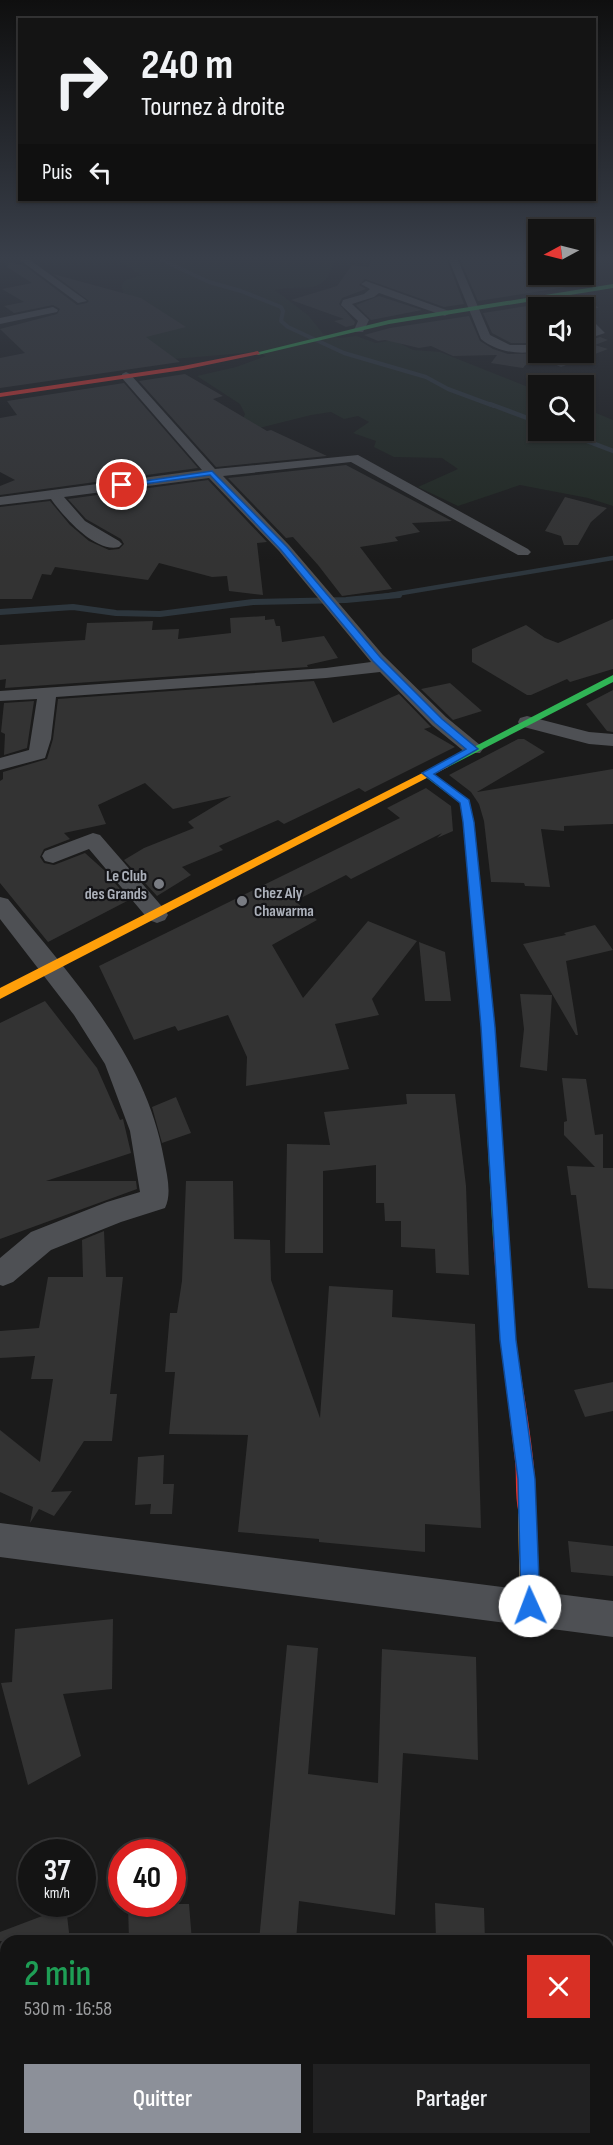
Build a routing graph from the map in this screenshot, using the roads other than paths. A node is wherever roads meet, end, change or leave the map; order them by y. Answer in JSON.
{"nodes":[{"id":1,"x":223,"y":360,"type":"edge"},
{"id":2,"x":126,"y":376,"type":"junction"},
{"id":3,"x":0,"y":395,"type":"edge"},
{"id":4,"x":212,"y":473,"type":"junction"},
{"id":5,"x":54,"y":494,"type":"junction"},
{"id":6,"x":0,"y":501,"type":"edge"},
{"id":7,"x":114,"y":544,"type":"dead end"},
{"id":8,"x":523,"y":552,"type":"dead end"},
{"id":9,"x":384,"y":666,"type":"junction"},
{"id":10,"x":613,"y":678,"type":"edge"},
{"id":11,"x":47,"y":693,"type":"junction"},
{"id":12,"x":0,"y":696,"type":"edge"},
{"id":13,"x":527,"y":722,"type":"junction"},
{"id":14,"x":613,"y":740,"type":"edge"},
{"id":15,"x":473,"y":749,"type":"junction"},
{"id":16,"x":0,"y":764,"type":"edge"},
{"id":17,"x":427,"y":773,"type":"junction"},
{"id":18,"x":53,"y":856,"type":"dead end"},
{"id":19,"x":0,"y":904,"type":"edge"},
{"id":20,"x":157,"y":915,"type":"junction"},
{"id":21,"x":50,"y":969,"type":"junction"},
{"id":22,"x":0,"y":994,"type":"edge"},
{"id":23,"x":3,"y":1273,"type":"dead end"},
{"id":24,"x":0,"y":1540,"type":"edge"},
{"id":25,"x":530,"y":1606,"type":"junction"},
{"id":26,"x":613,"y":1619,"type":"edge"}],
"edges":[{"from":1,"to":2,"type":"street"},
{"from":2,"to":3,"type":"street"},
{"from":2,"to":4,"type":"street"},
{"from":4,"to":5,"type":"street"},
{"from":4,"to":8,"type":"street"},
{"from":4,"to":9,"type":"street"},
{"from":5,"to":6,"type":"street"},
{"from":5,"to":7,"type":"street"},
{"from":9,"to":11,"type":"street"},
{"from":9,"to":15,"type":"street"},
{"from":10,"to":13,"type":"street"},
{"from":11,"to":12,"type":"street"},
{"from":11,"to":16,"type":"street"},
{"from":13,"to":14,"type":"street"},
{"from":13,"to":15,"type":"street"},
{"from":15,"to":17,"type":"street"},
{"from":17,"to":20,"type":"street"},
{"from":17,"to":25,"type":"street"},
{"from":18,"to":20,"type":"street"},
{"from":19,"to":21,"type":"street"},
{"from":20,"to":21,"type":"street"},
{"from":21,"to":22,"type":"street"},
{"from":21,"to":23,"type":"street"},
{"from":24,"to":25,"type":"street"},
{"from":25,"to":26,"type":"street"}]}
